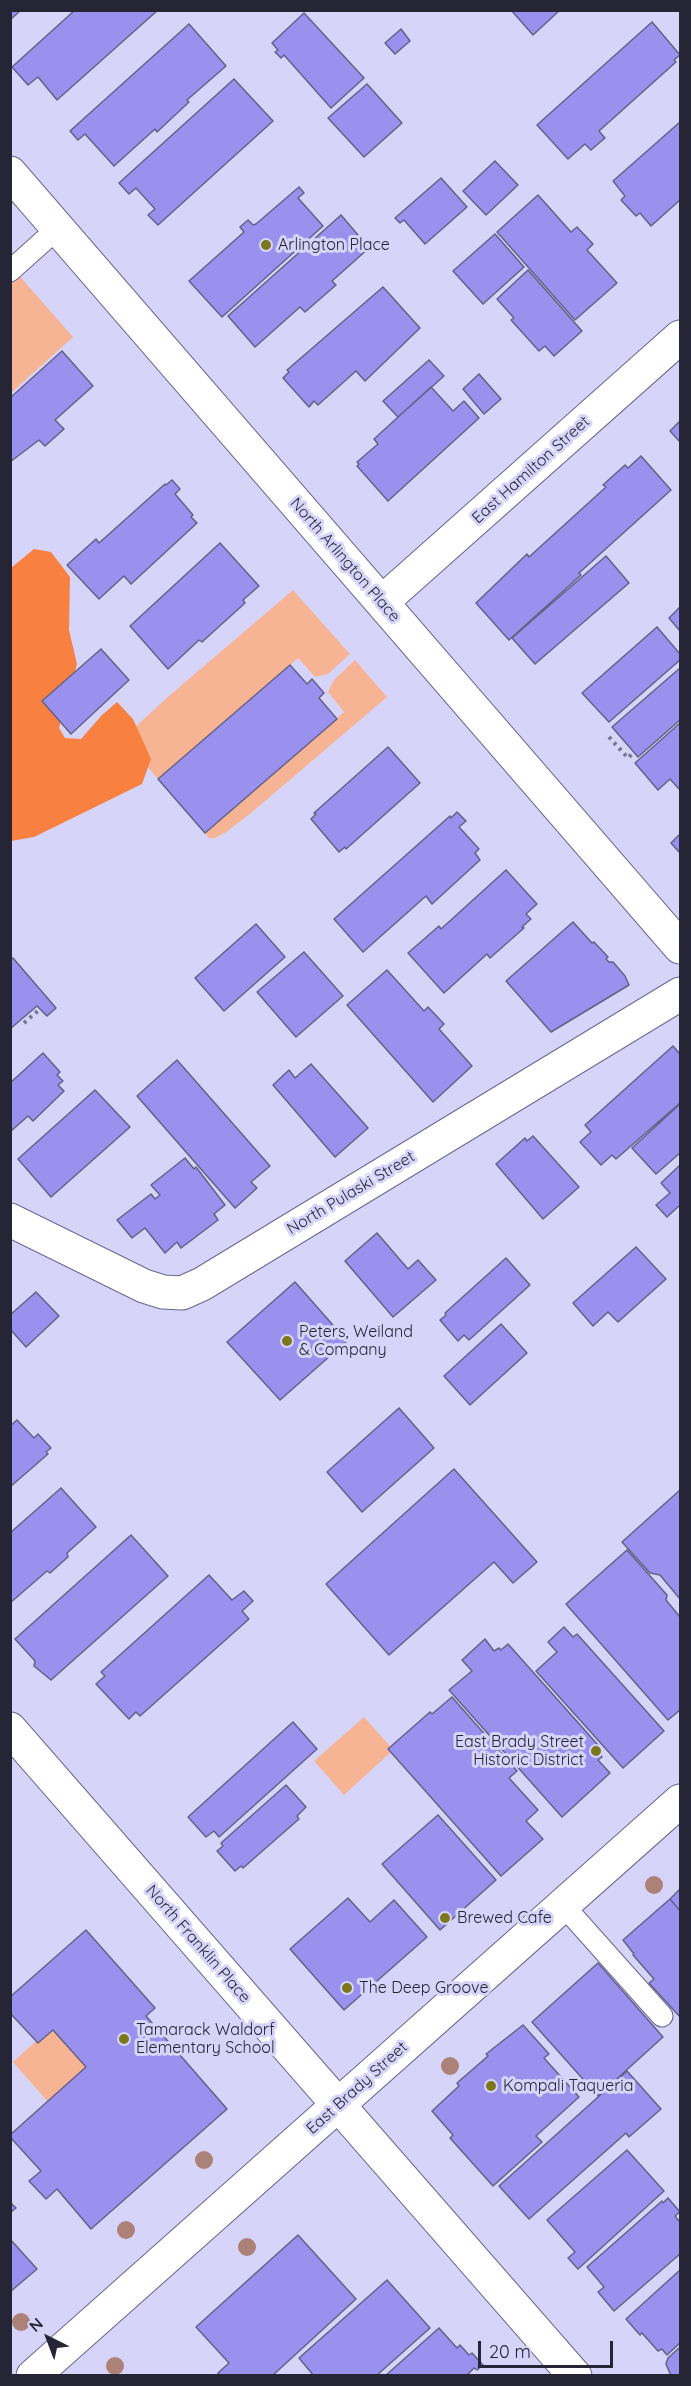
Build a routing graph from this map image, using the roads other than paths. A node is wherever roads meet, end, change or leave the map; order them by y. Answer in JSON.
{"nodes":[{"id":1,"x":10,"y":173,"type":"edge"},
{"id":2,"x":58,"y":228,"type":"junction"},
{"id":3,"x":10,"y":271,"type":"edge"},
{"id":4,"x":681,"y":337,"type":"edge"},
{"id":5,"x":382,"y":602,"type":"junction"},
{"id":6,"x":681,"y":947,"type":"edge"},
{"id":7,"x":681,"y":994,"type":"edge"},
{"id":8,"x":10,"y":1220,"type":"edge"},
{"id":9,"x":10,"y":1729,"type":"edge"},
{"id":10,"x":681,"y":1800,"type":"edge"},
{"id":11,"x":563,"y":1905,"type":"junction"},
{"id":12,"x":662,"y":2016,"type":"dead end"},
{"id":13,"x":338,"y":2104,"type":"junction"},
{"id":14,"x":33,"y":2376,"type":"edge"},
{"id":15,"x":574,"y":2376,"type":"edge"}],
"edges":[{"from":1,"to":2,"type":"street","name":"North Arlington Place"},
{"from":2,"to":3,"type":"lane"},
{"from":2,"to":5,"type":"street","name":"North Arlington Place"},
{"from":4,"to":5,"type":"street","name":"East Hamilton Street"},
{"from":5,"to":6,"type":"street","name":"North Arlington Place"},
{"from":7,"to":8,"type":"street","name":"North Pulaski Street"},
{"from":9,"to":13,"type":"street","name":"North Franklin Place"},
{"from":10,"to":11,"type":"street","name":"East Brady Street"},
{"from":11,"to":12,"type":"lane"},
{"from":11,"to":13,"type":"street","name":"East Brady Street"},
{"from":13,"to":14,"type":"street","name":"East Brady Street"},
{"from":13,"to":15,"type":"street","name":"North Franklin Place"}]}
